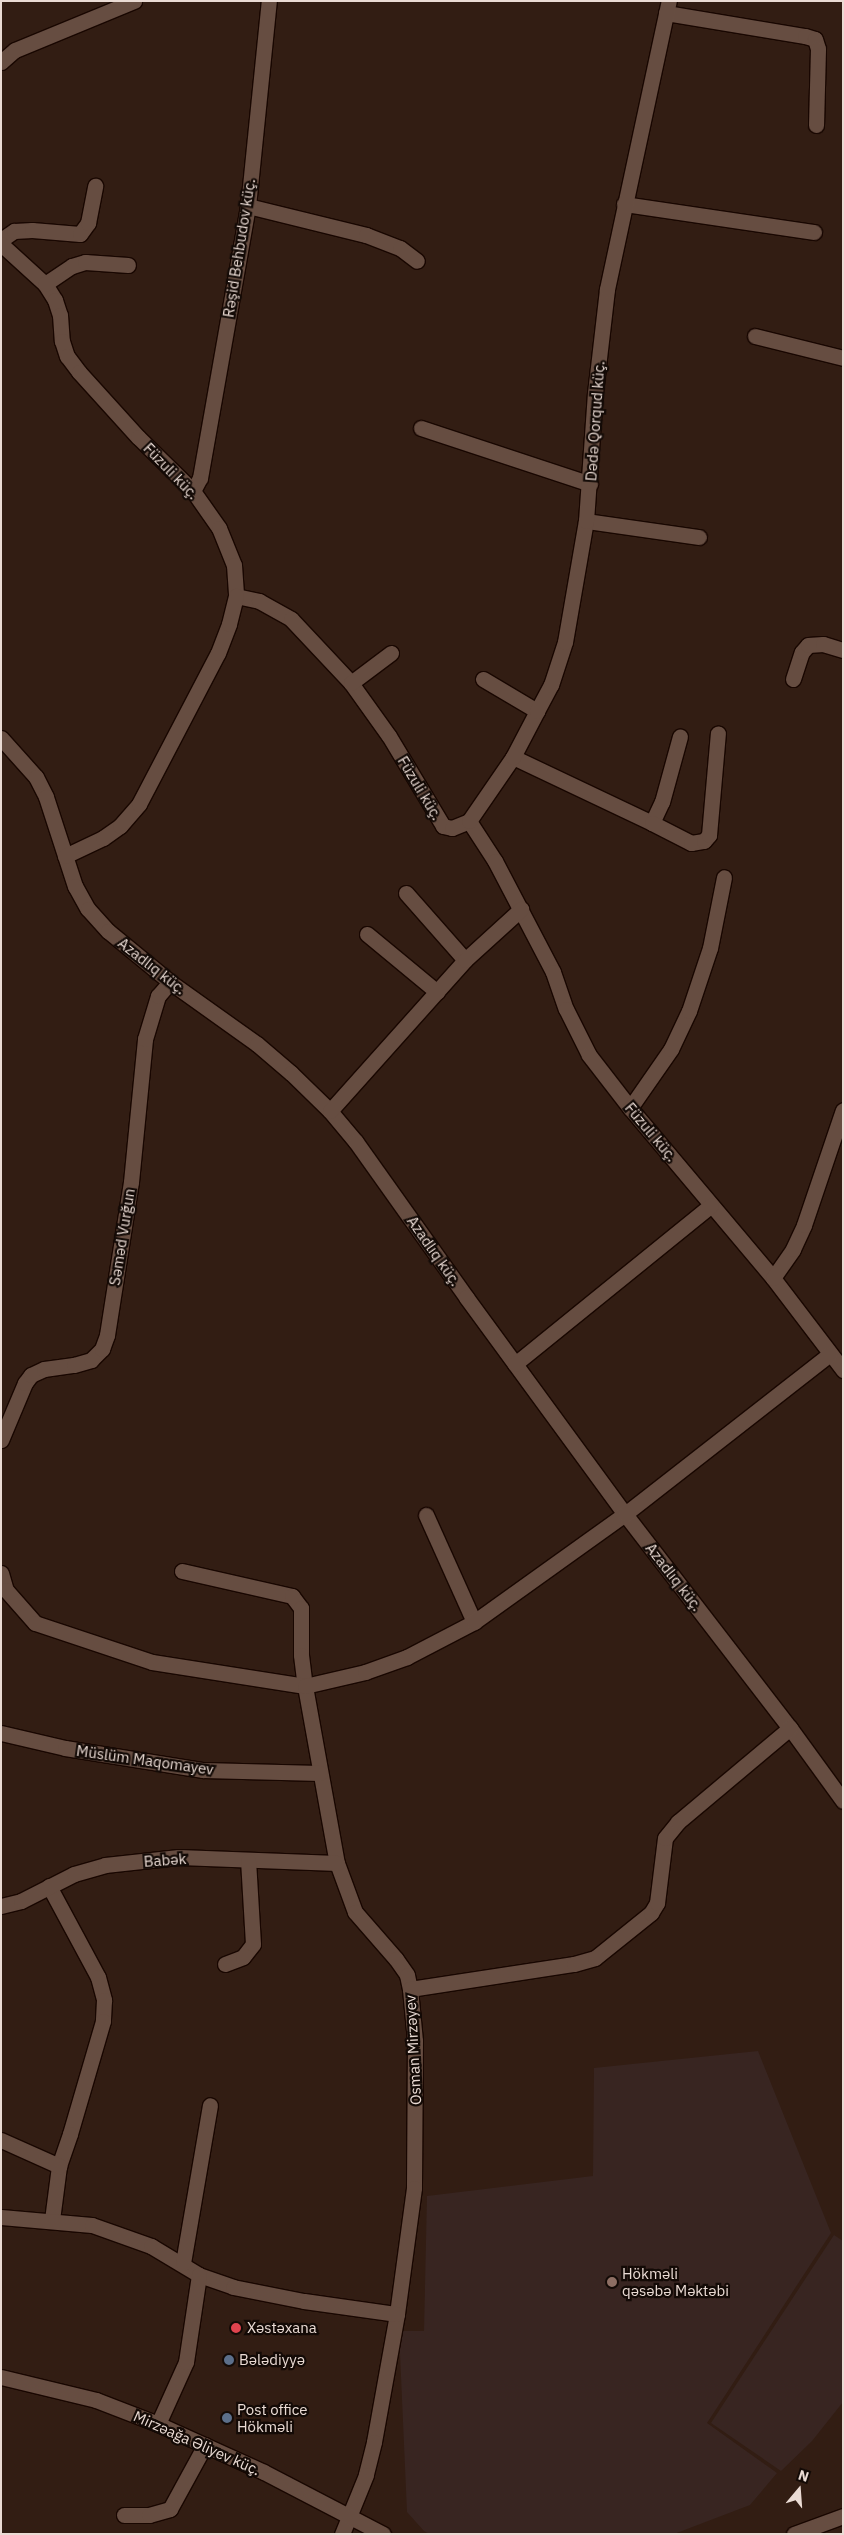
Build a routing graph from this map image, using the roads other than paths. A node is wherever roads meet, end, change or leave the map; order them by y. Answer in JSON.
{"nodes":[{"id":1,"x":134,"y":1,"type":"edge"},
{"id":2,"x":269,"y":1,"type":"edge"},
{"id":3,"x":668,"y":7,"type":"edge"},
{"id":4,"x":1,"y":62,"type":"edge"},
{"id":5,"x":816,"y":124,"type":"dead end"},
{"id":6,"x":95,"y":186,"type":"dead end"},
{"id":7,"x":624,"y":204,"type":"junction"},
{"id":8,"x":248,"y":206,"type":"junction"},
{"id":9,"x":814,"y":232,"type":"dead end"},
{"id":10,"x":1,"y":240,"type":"edge"},
{"id":11,"x":1,"y":244,"type":"edge"},
{"id":12,"x":417,"y":261,"type":"dead end"},
{"id":13,"x":128,"y":265,"type":"dead end"},
{"id":14,"x":45,"y":284,"type":"junction"},
{"id":15,"x":755,"y":336,"type":"dead end"},
{"id":16,"x":843,"y":358,"type":"edge"},
{"id":17,"x":421,"y":428,"type":"dead end"},
{"id":18,"x":590,"y":484,"type":"junction"},
{"id":19,"x":193,"y":491,"type":"junction"},
{"id":20,"x":586,"y":521,"type":"junction"},
{"id":21,"x":699,"y":537,"type":"dead end"},
{"id":22,"x":236,"y":596,"type":"junction"},
{"id":23,"x":843,"y":650,"type":"edge"},
{"id":24,"x":391,"y":653,"type":"dead end"},
{"id":25,"x":793,"y":678,"type":"dead end"},
{"id":26,"x":483,"y":679,"type":"dead end"},
{"id":27,"x":351,"y":683,"type":"junction"},
{"id":28,"x":537,"y":711,"type":"junction"},
{"id":29,"x":718,"y":733,"type":"dead end"},
{"id":30,"x":680,"y":736,"type":"dead end"},
{"id":31,"x":1,"y":738,"type":"edge"},
{"id":32,"x":512,"y":757,"type":"junction"},
{"id":33,"x":469,"y":821,"type":"junction"},
{"id":34,"x":652,"y":823,"type":"junction"},
{"id":35,"x":65,"y":856,"type":"junction"},
{"id":36,"x":724,"y":877,"type":"dead end"},
{"id":37,"x":406,"y":893,"type":"dead end"},
{"id":38,"x":521,"y":910,"type":"junction"},
{"id":39,"x":367,"y":934,"type":"dead end"},
{"id":40,"x":465,"y":960,"type":"junction"},
{"id":41,"x":170,"y":982,"type":"junction"},
{"id":42,"x":437,"y":992,"type":"junction"},
{"id":43,"x":630,"y":1108,"type":"junction"},
{"id":44,"x":843,"y":1110,"type":"edge"},
{"id":45,"x":330,"y":1111,"type":"junction"},
{"id":46,"x":712,"y":1205,"type":"junction"},
{"id":47,"x":773,"y":1278,"type":"junction"},
{"id":48,"x":830,"y":1354,"type":"junction"},
{"id":49,"x":515,"y":1364,"type":"junction"},
{"id":50,"x":843,"y":1370,"type":"edge"},
{"id":51,"x":1,"y":1440,"type":"edge"},
{"id":52,"x":426,"y":1514,"type":"dead end"},
{"id":53,"x":625,"y":1514,"type":"junction"},
{"id":54,"x":182,"y":1571,"type":"dead end"},
{"id":55,"x":1,"y":1573,"type":"edge"},
{"id":56,"x":474,"y":1622,"type":"junction"},
{"id":57,"x":305,"y":1686,"type":"junction"},
{"id":58,"x":790,"y":1728,"type":"junction"},
{"id":59,"x":1,"y":1733,"type":"edge"},
{"id":60,"x":320,"y":1772,"type":"junction"},
{"id":61,"x":843,"y":1802,"type":"edge"},
{"id":62,"x":248,"y":1861,"type":"junction"},
{"id":63,"x":337,"y":1863,"type":"junction"},
{"id":64,"x":49,"y":1886,"type":"junction"},
{"id":65,"x":1,"y":1906,"type":"edge"},
{"id":66,"x":225,"y":1964,"type":"dead end"},
{"id":67,"x":410,"y":1989,"type":"junction"},
{"id":68,"x":210,"y":2105,"type":"dead end"},
{"id":69,"x":1,"y":2140,"type":"edge"},
{"id":70,"x":59,"y":2166,"type":"junction"},
{"id":71,"x":1,"y":2217,"type":"edge"},
{"id":72,"x":52,"y":2220,"type":"junction"},
{"id":73,"x":182,"y":2263,"type":"junction"},
{"id":74,"x":199,"y":2275,"type":"junction"},
{"id":75,"x":397,"y":2314,"type":"junction"},
{"id":76,"x":1,"y":2377,"type":"edge"},
{"id":77,"x":158,"y":2424,"type":"junction"},
{"id":78,"x":205,"y":2445,"type":"junction"},
{"id":79,"x":124,"y":2515,"type":"dead end"},
{"id":80,"x":843,"y":2516,"type":"edge"},
{"id":81,"x":350,"y":2518,"type":"junction"},
{"id":82,"x":342,"y":2534,"type":"edge"},
{"id":83,"x":383,"y":2534,"type":"edge"},
{"id":84,"x":794,"y":2534,"type":"edge"}],
"edges":[{"from":1,"to":4,"type":"street"},
{"from":2,"to":8,"type":"street","name":"Rəşid Behbudov küç."},
{"from":3,"to":5,"type":"street"},
{"from":3,"to":7,"type":"street","name":"Dədə Qorqud küç."},
{"from":6,"to":10,"type":"street"},
{"from":7,"to":9,"type":"street"},
{"from":7,"to":18,"type":"street","name":"Dədə Qorqud küç."},
{"from":8,"to":12,"type":"street"},
{"from":8,"to":19,"type":"street","name":"Rəşid Behbudov küç."},
{"from":11,"to":14,"type":"street","name":"Füzuli küç."},
{"from":13,"to":14,"type":"street"},
{"from":14,"to":19,"type":"street","name":"Füzuli küç."},
{"from":15,"to":16,"type":"street"},
{"from":17,"to":18,"type":"street"},
{"from":18,"to":20,"type":"street","name":"Dədə Qorqud küç."},
{"from":19,"to":22,"type":"street","name":"Füzuli küç."},
{"from":20,"to":21,"type":"street"},
{"from":20,"to":28,"type":"street","name":"Dədə Qorqud küç."},
{"from":22,"to":27,"type":"street","name":"Füzuli küç."},
{"from":22,"to":35,"type":"street"},
{"from":23,"to":25,"type":"street"},
{"from":24,"to":27,"type":"street"},
{"from":26,"to":28,"type":"street"},
{"from":27,"to":33,"type":"street","name":"Füzuli küç."},
{"from":28,"to":32,"type":"street","name":"Dədə Qorqud küç."},
{"from":29,"to":34,"type":"street"},
{"from":30,"to":34,"type":"street"},
{"from":31,"to":35,"type":"street","name":"Azadlıq küç."},
{"from":32,"to":33,"type":"street","name":"Dədə Qorqud küç."},
{"from":32,"to":34,"type":"street"},
{"from":33,"to":38,"type":"street","name":"Füzuli küç."},
{"from":35,"to":41,"type":"street","name":"Azadlıq küç."},
{"from":36,"to":43,"type":"street"},
{"from":37,"to":40,"type":"street"},
{"from":38,"to":40,"type":"street"},
{"from":38,"to":43,"type":"street","name":"Füzuli küç."},
{"from":39,"to":42,"type":"street"},
{"from":40,"to":42,"type":"street"},
{"from":41,"to":45,"type":"street","name":"Azadlıq küç."},
{"from":41,"to":51,"type":"street","name":"Səməd Vurğun"},
{"from":42,"to":45,"type":"street"},
{"from":43,"to":46,"type":"street","name":"Füzuli küç."},
{"from":44,"to":47,"type":"street"},
{"from":45,"to":49,"type":"street","name":"Azadlıq küç."},
{"from":46,"to":47,"type":"street","name":"Füzuli küç."},
{"from":46,"to":49,"type":"street"},
{"from":47,"to":48,"type":"street","name":"Füzuli küç."},
{"from":48,"to":50,"type":"street","name":"Füzuli küç."},
{"from":48,"to":53,"type":"street"},
{"from":49,"to":53,"type":"street","name":"Azadlıq küç."},
{"from":52,"to":56,"type":"street"},
{"from":53,"to":56,"type":"street"},
{"from":53,"to":58,"type":"street","name":"Azadlıq küç."},
{"from":54,"to":57,"type":"street","name":"Osman Mirzəyev"},
{"from":55,"to":57,"type":"street"},
{"from":56,"to":57,"type":"street"},
{"from":57,"to":60,"type":"street","name":"Osman Mirzəyev"},
{"from":58,"to":61,"type":"street","name":"Azadlıq küç."},
{"from":58,"to":67,"type":"street"},
{"from":59,"to":60,"type":"street","name":"Müslüm Maqomayev"},
{"from":60,"to":63,"type":"street","name":"Osman Mirzəyev"},
{"from":62,"to":63,"type":"street","name":"Babək"},
{"from":62,"to":64,"type":"street","name":"Babək"},
{"from":62,"to":66,"type":"street"},
{"from":63,"to":67,"type":"street","name":"Osman Mirzəyev"},
{"from":64,"to":65,"type":"street","name":"Babək"},
{"from":64,"to":70,"type":"street"},
{"from":67,"to":75,"type":"street","name":"Osman Mirzəyev"},
{"from":68,"to":73,"type":"street"},
{"from":69,"to":70,"type":"street"},
{"from":70,"to":72,"type":"street"},
{"from":71,"to":72,"type":"street"},
{"from":72,"to":73,"type":"street"},
{"from":73,"to":74,"type":"street"},
{"from":74,"to":75,"type":"street"},
{"from":74,"to":77,"type":"street"},
{"from":75,"to":81,"type":"street","name":"Osman Mirzəyev"},
{"from":76,"to":77,"type":"street","name":"Mirzəağa Əliyev küç."},
{"from":77,"to":78,"type":"street","name":"Mirzəağa Əliyev küç."},
{"from":78,"to":79,"type":"street"},
{"from":78,"to":81,"type":"street","name":"Mirzəağa Əliyev küç."},
{"from":80,"to":84,"type":"street"},
{"from":81,"to":82,"type":"street","name":"Osman Mirzəyev"},
{"from":81,"to":83,"type":"street","name":"Mirzəağa Əliyev küç."}]}
